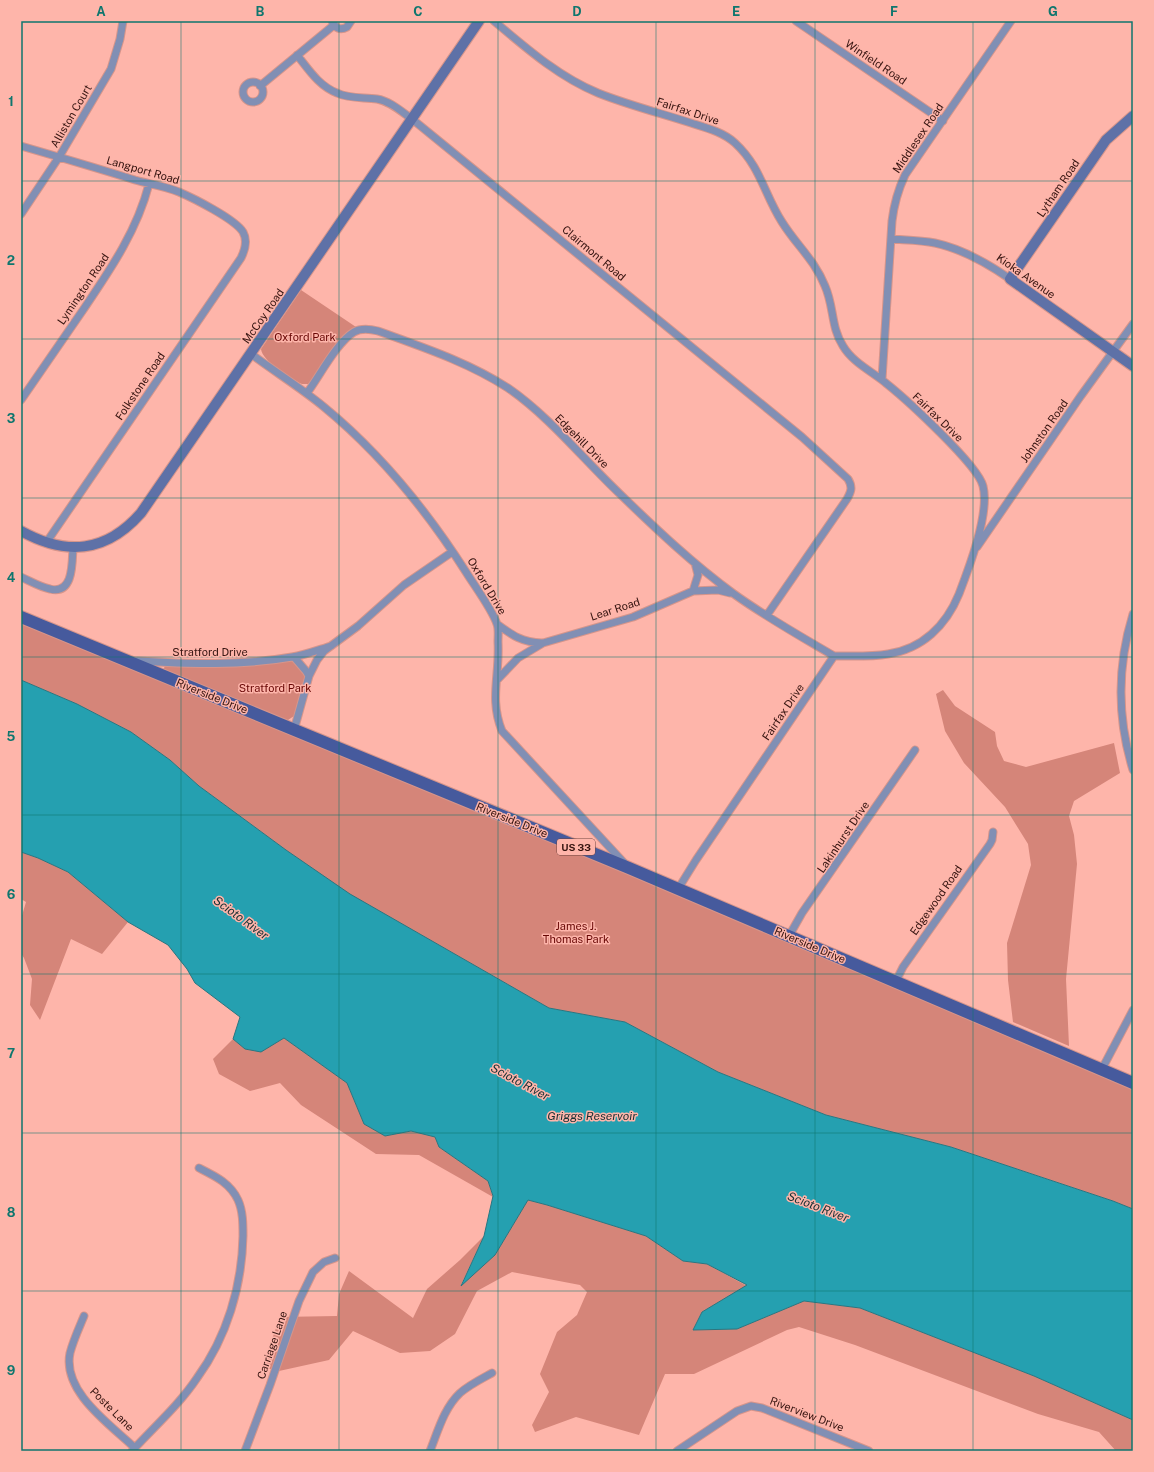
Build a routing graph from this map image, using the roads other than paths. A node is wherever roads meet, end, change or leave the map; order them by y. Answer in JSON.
{"nodes":[{"id":1,"x":123,"y":21,"type":"edge"},
{"id":2,"x":351,"y":21,"type":"edge"},
{"id":3,"x":479,"y":21,"type":"edge"},
{"id":4,"x":494,"y":21,"type":"edge"},
{"id":5,"x":796,"y":21,"type":"edge"},
{"id":6,"x":1011,"y":21,"type":"edge"},
{"id":7,"x":333,"y":23,"type":"edge"},
{"id":8,"x":297,"y":55,"type":"junction"},
{"id":9,"x":260,"y":86,"type":"dead end"},
{"id":10,"x":1133,"y":116,"type":"edge"},
{"id":11,"x":412,"y":119,"type":"junction"},
{"id":12,"x":943,"y":121,"type":"junction"},
{"id":13,"x":21,"y":146,"type":"edge"},
{"id":14,"x":59,"y":157,"type":"junction"},
{"id":15,"x":149,"y":184,"type":"junction"},
{"id":16,"x":21,"y":214,"type":"edge"},
{"id":17,"x":892,"y":239,"type":"junction"},
{"id":18,"x":245,"y":240,"type":"joint"},
{"id":19,"x":1010,"y":279,"type":"junction"},
{"id":20,"x":1133,"y":324,"type":"edge"},
{"id":21,"x":1113,"y":352,"type":"junction"},
{"id":22,"x":251,"y":354,"type":"junction"},
{"id":23,"x":1133,"y":366,"type":"edge"},
{"id":24,"x":882,"y":379,"type":"junction"},
{"id":25,"x":307,"y":394,"type":"junction"},
{"id":26,"x":21,"y":400,"type":"edge"},
{"id":27,"x":21,"y":531,"type":"edge"},
{"id":28,"x":46,"y":543,"type":"junction"},
{"id":29,"x":73,"y":547,"type":"junction"},
{"id":30,"x":974,"y":551,"type":"junction"},
{"id":31,"x":452,"y":552,"type":"junction"},
{"id":32,"x":694,"y":562,"type":"junction"},
{"id":33,"x":21,"y":578,"type":"edge"},
{"id":34,"x":693,"y":591,"type":"junction"},
{"id":35,"x":734,"y":594,"type":"junction"},
{"id":36,"x":1133,"y":614,"type":"edge"},
{"id":37,"x":767,"y":615,"type":"junction"},
{"id":38,"x":21,"y":617,"type":"edge"},
{"id":39,"x":497,"y":624,"type":"junction"},
{"id":40,"x":543,"y":643,"type":"junction"},
{"id":41,"x":331,"y":646,"type":"junction"},
{"id":42,"x":834,"y":656,"type":"junction"},
{"id":43,"x":294,"y":657,"type":"junction"},
{"id":44,"x":126,"y":661,"type":"junction"},
{"id":45,"x":309,"y":676,"type":"junction"},
{"id":46,"x":496,"y":682,"type":"junction"},
{"id":47,"x":294,"y":730,"type":"junction"},
{"id":48,"x":915,"y":750,"type":"dead end"},
{"id":49,"x":1133,"y":770,"type":"edge"},
{"id":50,"x":993,"y":832,"type":"dead end"},
{"id":51,"x":629,"y":868,"type":"junction"},
{"id":52,"x":678,"y":889,"type":"junction"},
{"id":53,"x":789,"y":936,"type":"junction"},
{"id":54,"x":896,"y":981,"type":"junction"},
{"id":55,"x":1133,"y":1010,"type":"edge"},
{"id":56,"x":1102,"y":1069,"type":"junction"},
{"id":57,"x":1133,"y":1083,"type":"edge"},
{"id":58,"x":199,"y":1168,"type":"dead end"},
{"id":59,"x":336,"y":1258,"type":"dead end"},
{"id":60,"x":84,"y":1316,"type":"dead end"},
{"id":61,"x":492,"y":1373,"type":"dead end"},
{"id":62,"x":134,"y":1450,"type":"edge"},
{"id":63,"x":245,"y":1451,"type":"edge"},
{"id":64,"x":430,"y":1451,"type":"edge"},
{"id":65,"x":677,"y":1451,"type":"edge"},
{"id":66,"x":868,"y":1451,"type":"edge"}],
"edges":[{"from":1,"to":14,"type":"street","name":"Alliston Court"},
{"from":2,"to":7,"type":"street"},
{"from":3,"to":11,"type":"main road","name":"McCoy Road"},
{"from":4,"to":24,"type":"street","name":"Fairfax Drive"},
{"from":5,"to":12,"type":"street","name":"Winfield Road"},
{"from":6,"to":12,"type":"street","name":"Middlesex Road"},
{"from":7,"to":8,"type":"street"},
{"from":8,"to":9,"type":"street"},
{"from":8,"to":11,"type":"street","name":"Clairmont Road"},
{"from":10,"to":19,"type":"main road","name":"Lytham Road"},
{"from":11,"to":22,"type":"main road","name":"McCoy Road"},
{"from":11,"to":37,"type":"street","name":"Clairmont Road"},
{"from":12,"to":17,"type":"street","name":"Middlesex Road"},
{"from":13,"to":14,"type":"street","name":"Langport Road"},
{"from":14,"to":15,"type":"street","name":"Langport Road"},
{"from":14,"to":16,"type":"street","name":"Alliston Court"},
{"from":15,"to":18,"type":"street","name":"Langport Road"},
{"from":15,"to":26,"type":"street","name":"Lymington Road"},
{"from":17,"to":19,"type":"street","name":"Kioka Avenue"},
{"from":17,"to":24,"type":"street","name":"Middlesex Road"},
{"from":18,"to":28,"type":"street","name":"Folkstone Road"},
{"from":19,"to":21,"type":"main road","name":"Kioka Avenue"},
{"from":20,"to":21,"type":"street","name":"Johnston Road"},
{"from":21,"to":23,"type":"main road","name":"Kioka Avenue"},
{"from":21,"to":30,"type":"street","name":"Johnston Road"},
{"from":22,"to":25,"type":"street","name":"Oxford Drive"},
{"from":22,"to":29,"type":"main road","name":"McCoy Road"},
{"from":24,"to":30,"type":"street","name":"Fairfax Drive"},
{"from":25,"to":31,"type":"street","name":"Oxford Drive"},
{"from":25,"to":32,"type":"street","name":"Edgehill Drive"},
{"from":27,"to":28,"type":"main road","name":"McCoy Road"},
{"from":28,"to":29,"type":"main road","name":"McCoy Road"},
{"from":29,"to":33,"type":"street"},
{"from":30,"to":42,"type":"street","name":"Fairfax Drive"},
{"from":31,"to":39,"type":"street","name":"Oxford Drive"},
{"from":31,"to":41,"type":"street","name":"Stratford Drive"},
{"from":32,"to":34,"type":"street"},
{"from":32,"to":35,"type":"street","name":"Edgehill Drive"},
{"from":34,"to":35,"type":"street","name":"Lear Road"},
{"from":34,"to":40,"type":"street","name":"Lear Road"},
{"from":35,"to":37,"type":"street","name":"Edgehill Drive"},
{"from":36,"to":49,"type":"street"},
{"from":37,"to":42,"type":"street","name":"Edgehill Drive"},
{"from":38,"to":44,"type":"main road","name":"Riverside Drive","number":"US 33"},
{"from":39,"to":40,"type":"street","name":"Lear Road"},
{"from":39,"to":46,"type":"street","name":"Oxford Drive"},
{"from":40,"to":46,"type":"street","name":"Lear Road"},
{"from":41,"to":43,"type":"street","name":"Stratford Drive"},
{"from":41,"to":45,"type":"street","name":"Stratford Drive"},
{"from":42,"to":52,"type":"street","name":"Fairfax Drive"},
{"from":43,"to":44,"type":"street","name":"Stratford Drive"},
{"from":43,"to":45,"type":"street"},
{"from":44,"to":47,"type":"main road","name":"Riverside Drive","number":"US 33"},
{"from":45,"to":47,"type":"street","name":"Stratford Drive"},
{"from":46,"to":51,"type":"street","name":"Oxford Drive"},
{"from":47,"to":51,"type":"main road","name":"Riverside Drive","number":"US 33"},
{"from":48,"to":53,"type":"street","name":"Lakinhurst Drive"},
{"from":50,"to":54,"type":"street","name":"Edgewood Road"},
{"from":51,"to":52,"type":"main road","name":"Riverside Drive","number":"US 33"},
{"from":52,"to":53,"type":"main road","name":"Riverside Drive","number":"US 33"},
{"from":53,"to":54,"type":"main road","name":"Riverside Drive","number":"US 33"},
{"from":54,"to":56,"type":"main road","name":"Riverside Drive","number":"US 33"},
{"from":55,"to":56,"type":"street"},
{"from":56,"to":57,"type":"main road","name":"Riverside Drive","number":"US 33"},
{"from":58,"to":62,"type":"street"},
{"from":59,"to":63,"type":"street","name":"Carriage Lane"},
{"from":60,"to":62,"type":"street","name":"Poste Lane"},
{"from":61,"to":64,"type":"street"},
{"from":65,"to":66,"type":"street","name":"Riverview Drive"}]}
